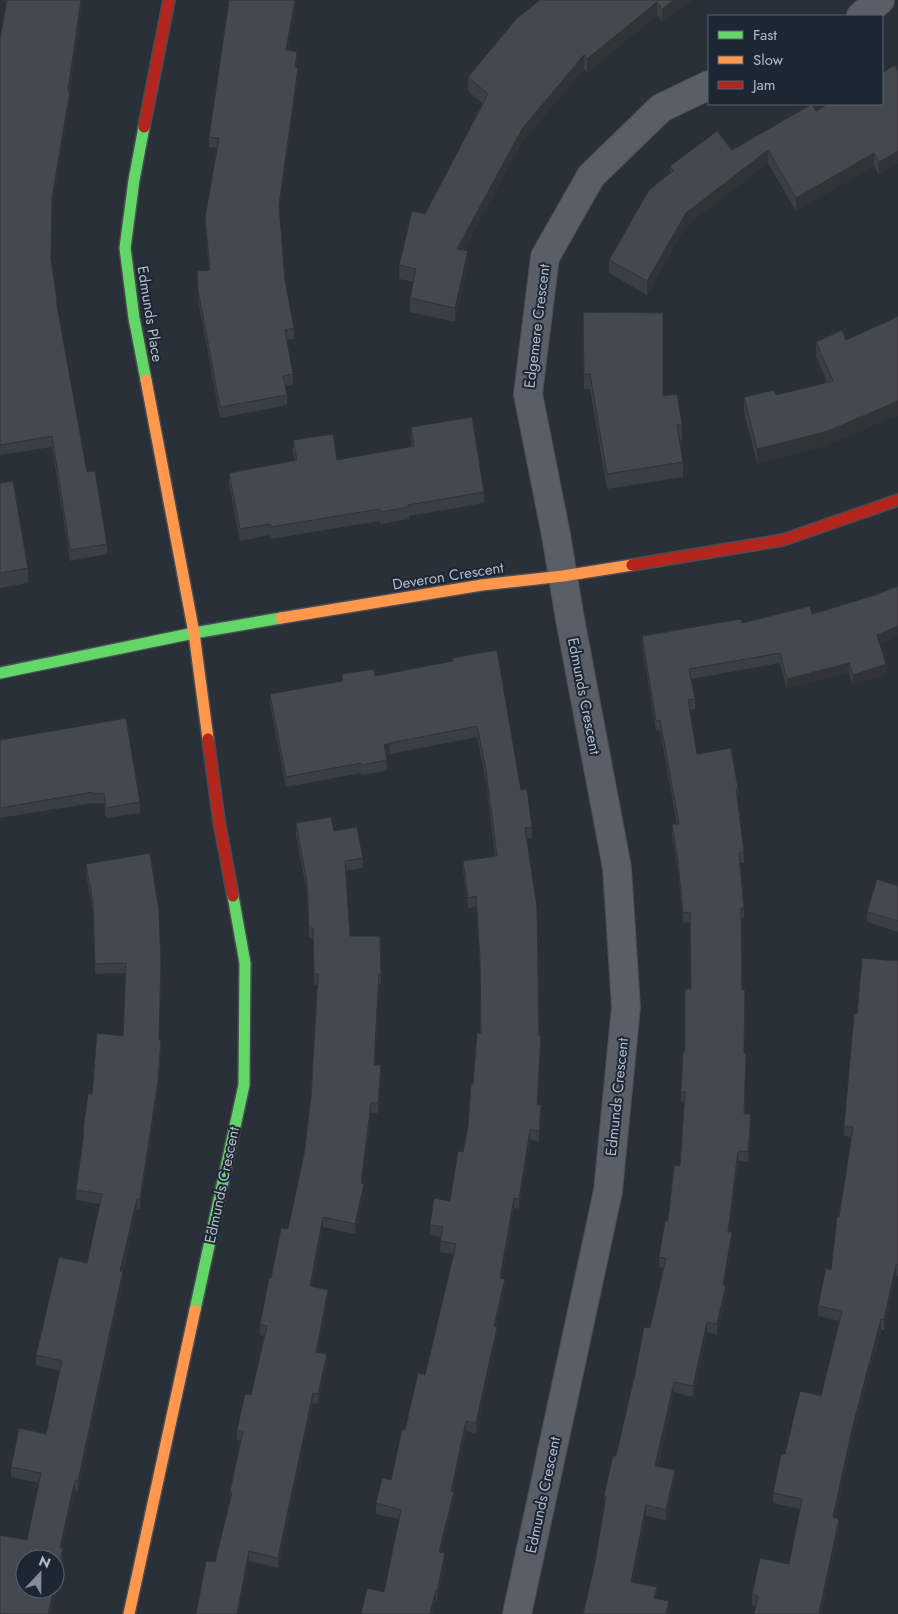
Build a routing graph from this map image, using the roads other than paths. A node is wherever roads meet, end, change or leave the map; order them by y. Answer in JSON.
{"nodes":[{"id":1,"x":170,"y":0,"type":"edge"},
{"id":2,"x":880,"y":0,"type":"edge"},
{"id":3,"x":861,"y":15,"type":"edge"},
{"id":4,"x":708,"y":85,"type":"edge"},
{"id":5,"x":898,"y":500,"type":"edge"},
{"id":6,"x":563,"y":576,"type":"junction"},
{"id":7,"x":194,"y":633,"type":"junction"},
{"id":8,"x":0,"y":673,"type":"edge"},
{"id":9,"x":129,"y":1614,"type":"edge"},
{"id":10,"x":517,"y":1614,"type":"edge"}],
"edges":[{"from":1,"to":7,"type":"street","name":"Edmunds Place"},
{"from":2,"to":3,"type":"street"},
{"from":4,"to":6,"type":"street","name":"Edgemere Crescent"},
{"from":5,"to":6,"type":"street","name":"Deveron Crescent"},
{"from":6,"to":7,"type":"street","name":"Deveron Crescent"},
{"from":6,"to":10,"type":"street","name":"Edmunds Crescent"},
{"from":7,"to":8,"type":"street","name":"Deveron Crescent"},
{"from":7,"to":9,"type":"street","name":"Edmunds Crescent"}]}
